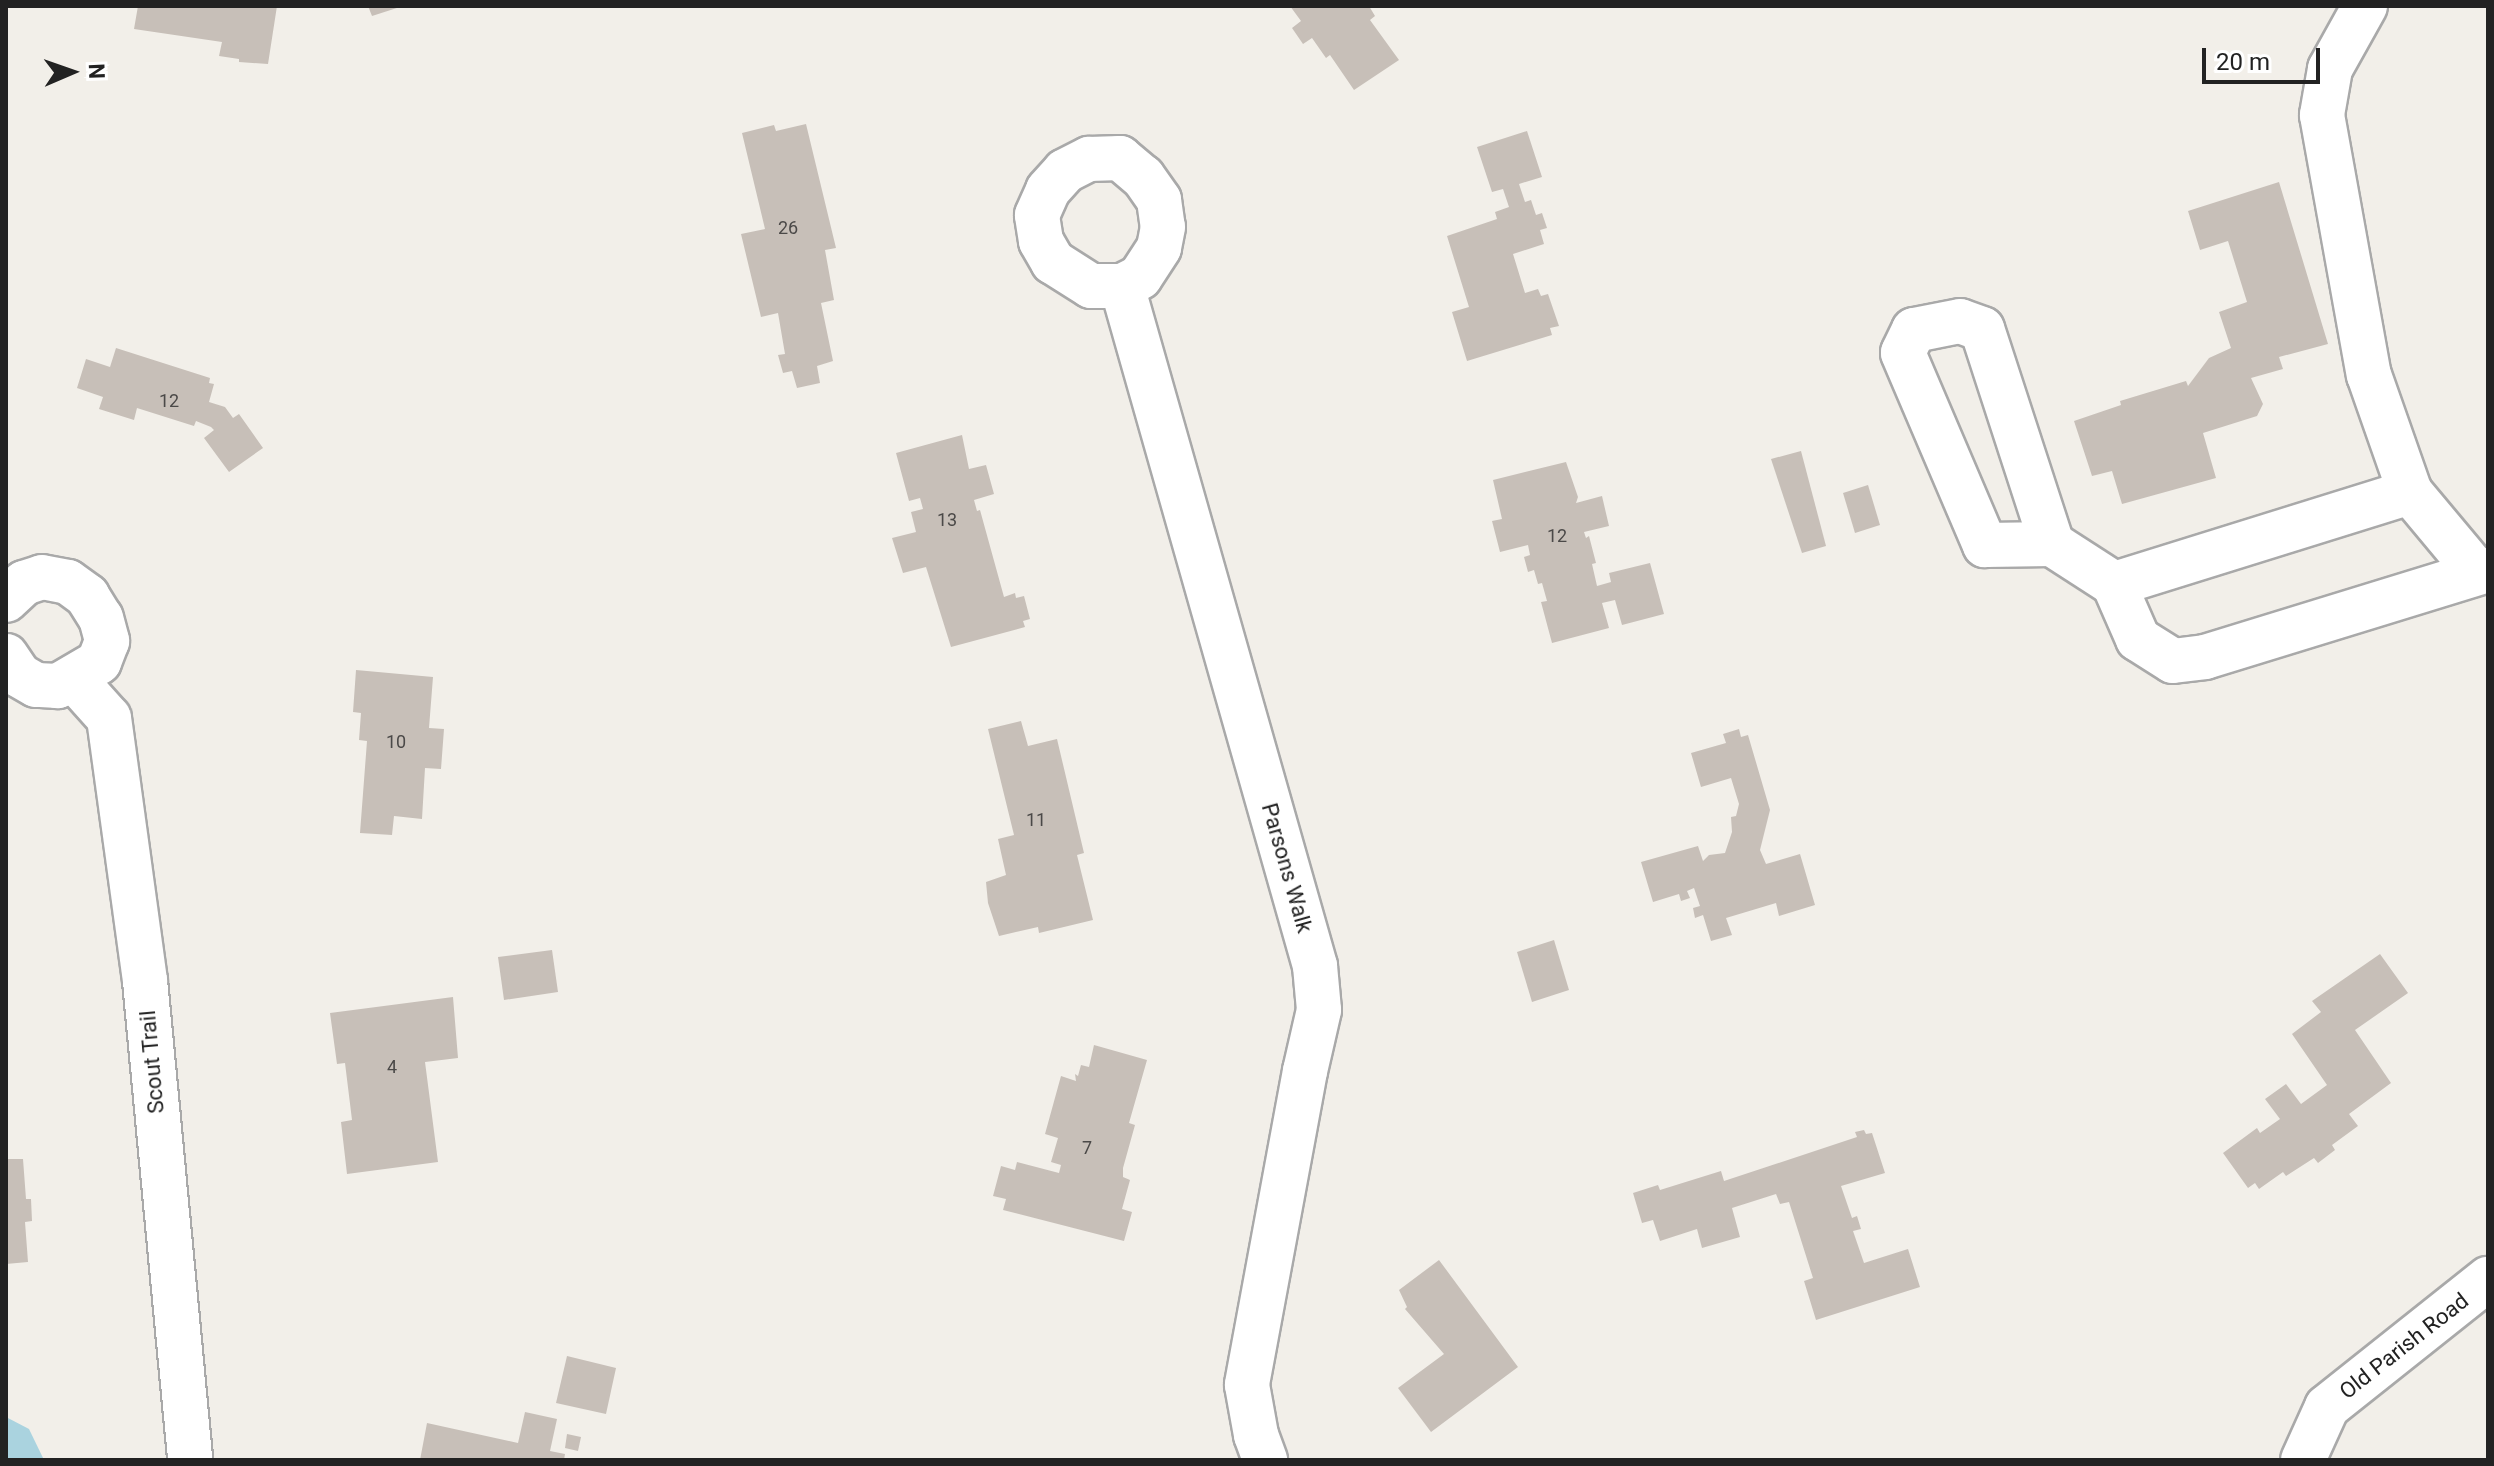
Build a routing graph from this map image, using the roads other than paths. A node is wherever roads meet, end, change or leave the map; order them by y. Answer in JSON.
{"nodes":[{"id":1,"x":2365,"y":6,"type":"edge"},
{"id":2,"x":1122,"y":286,"type":"dead end"},
{"id":3,"x":2410,"y":492,"type":"junction"},
{"id":4,"x":2052,"y":544,"type":"junction"},
{"id":5,"x":2482,"y":571,"type":"edge"},
{"id":6,"x":2114,"y":584,"type":"junction"},
{"id":7,"x":6,"y":600,"type":"edge"},
{"id":8,"x":6,"y":656,"type":"edge"},
{"id":9,"x":74,"y":679,"type":"junction"},
{"id":10,"x":2488,"y":1279,"type":"edge"},
{"id":11,"x":190,"y":1460,"type":"edge"},
{"id":12,"x":1265,"y":1460,"type":"edge"},
{"id":13,"x":2303,"y":1460,"type":"edge"}],
"edges":[{"from":1,"to":3,"type":"street"},
{"from":2,"to":12,"type":"street","name":"Parsons Walk"},
{"from":3,"to":5,"type":"street"},
{"from":3,"to":6,"type":"street"},
{"from":4,"to":4,"type":"street"},
{"from":4,"to":6,"type":"street"},
{"from":5,"to":6,"type":"street"},
{"from":7,"to":9,"type":"street"},
{"from":8,"to":9,"type":"street"},
{"from":9,"to":11,"type":"street","name":"Scout Trail"},
{"from":10,"to":13,"type":"street","name":"Old Parish Road"}]}
